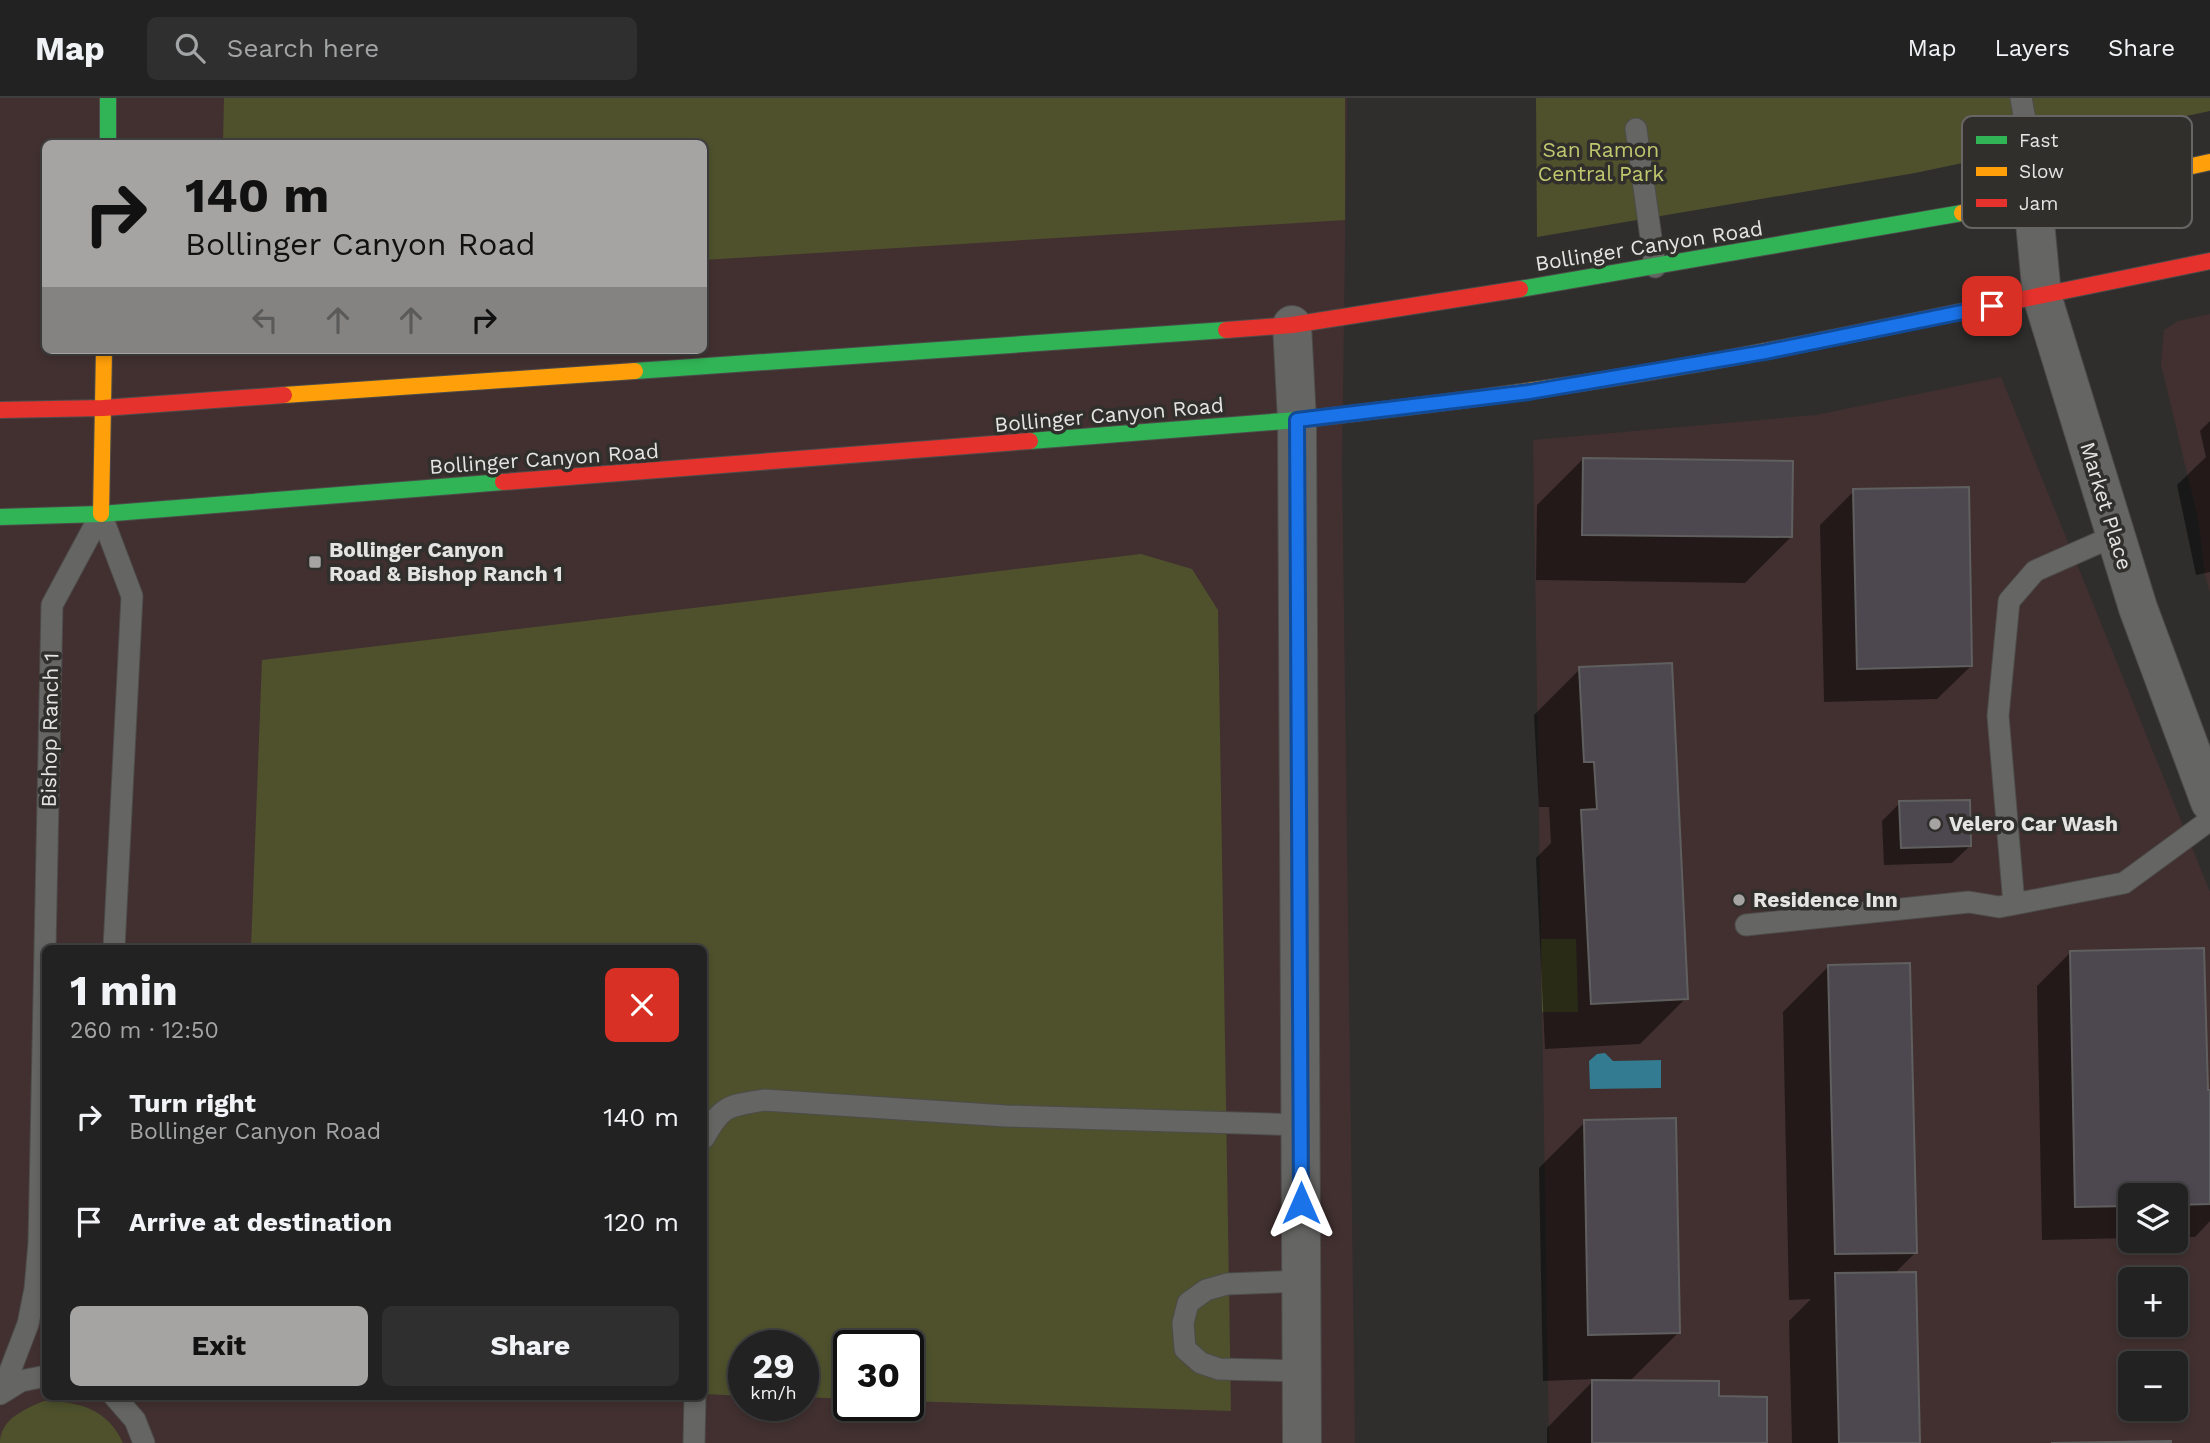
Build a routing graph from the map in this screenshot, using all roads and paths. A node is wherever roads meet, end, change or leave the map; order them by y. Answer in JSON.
{"nodes":[{"id":1,"x":108,"y":98,"type":"edge"},
{"id":2,"x":2021,"y":98,"type":"edge"},
{"id":3,"x":2024,"y":116,"type":"edge"},
{"id":4,"x":1636,"y":129,"type":"dead end"},
{"id":5,"x":108,"y":140,"type":"edge"},
{"id":6,"x":2210,"y":162,"type":"edge"},
{"id":7,"x":2192,"y":166,"type":"edge"},
{"id":8,"x":1962,"y":213,"type":"edge"},
{"id":9,"x":2036,"y":228,"type":"edge"},
{"id":10,"x":2210,"y":261,"type":"edge"},
{"id":11,"x":1655,"y":267,"type":"junction"},
{"id":12,"x":2042,"y":296,"type":"junction"},
{"id":13,"x":1292,"y":325,"type":"junction"},
{"id":14,"x":104,"y":354,"type":"edge"},
{"id":15,"x":103,"y":408,"type":"junction"},
{"id":16,"x":0,"y":410,"type":"edge"},
{"id":17,"x":1297,"y":420,"type":"junction"},
{"id":18,"x":101,"y":514,"type":"junction"},
{"id":19,"x":0,"y":517,"type":"edge"},
{"id":20,"x":2115,"y":536,"type":"junction"},
{"id":21,"x":2210,"y":802,"type":"edge"},
{"id":22,"x":2210,"y":820,"type":"edge"},
{"id":23,"x":2014,"y":904,"type":"junction"},
{"id":24,"x":1746,"y":925,"type":"dead end"},
{"id":25,"x":45,"y":945,"type":"edge"},
{"id":26,"x":114,"y":945,"type":"edge"},
{"id":27,"x":42,"y":1096,"type":"edge"},
{"id":28,"x":1301,"y":1125,"type":"junction"},
{"id":29,"x":707,"y":1132,"type":"edge"},
{"id":30,"x":1302,"y":1281,"type":"junction"},
{"id":31,"x":1302,"y":1371,"type":"junction"},
{"id":32,"x":42,"y":1377,"type":"edge"},
{"id":33,"x":1,"y":1393,"type":"edge"},
{"id":34,"x":118,"y":1400,"type":"edge"},
{"id":35,"x":695,"y":1400,"type":"edge"},
{"id":36,"x":144,"y":1443,"type":"edge"},
{"id":37,"x":694,"y":1443,"type":"edge"},
{"id":38,"x":1302,"y":1443,"type":"edge"}],
"edges":[{"from":1,"to":5,"type":"main road"},
{"from":2,"to":3,"type":"lane"},
{"from":4,"to":11,"type":"lane"},
{"from":6,"to":7,"type":"main road","name":"Bollinger Canyon Road"},
{"from":8,"to":11,"type":"main road","name":"Bollinger Canyon Road"},
{"from":9,"to":12,"type":"street","name":"Market Place"},
{"from":10,"to":12,"type":"main road","name":"Bollinger Canyon Road"},
{"from":11,"to":13,"type":"main road","name":"Bollinger Canyon Road"},
{"from":12,"to":17,"type":"main road","name":"Bollinger Canyon Road"},
{"from":12,"to":20,"type":"street","name":"Market Place"},
{"from":13,"to":15,"type":"main road","name":"Bollinger Canyon Road"},
{"from":13,"to":17,"type":"street"},
{"from":14,"to":15,"type":"main road"},
{"from":15,"to":16,"type":"main road","name":"Bollinger Canyon Road"},
{"from":15,"to":18,"type":"main road"},
{"from":17,"to":18,"type":"main road","name":"Bollinger Canyon Road"},
{"from":17,"to":28,"type":"street"},
{"from":18,"to":19,"type":"main road","name":"Bollinger Canyon Road"},
{"from":18,"to":25,"type":"lane","name":"Bishop Ranch 1"},
{"from":18,"to":26,"type":"lane"},
{"from":20,"to":21,"type":"street","name":"Market Place"},
{"from":20,"to":23,"type":"lane"},
{"from":22,"to":23,"type":"lane"},
{"from":23,"to":24,"type":"lane"},
{"from":27,"to":33,"type":"lane","name":"Bishop Ranch 1"},
{"from":28,"to":29,"type":"lane"},
{"from":28,"to":30,"type":"street"},
{"from":30,"to":31,"type":"street"},
{"from":30,"to":31,"type":"lane"},
{"from":31,"to":38,"type":"street"},
{"from":32,"to":33,"type":"lane"},
{"from":34,"to":36,"type":"lane"},
{"from":35,"to":37,"type":"lane"}]}
